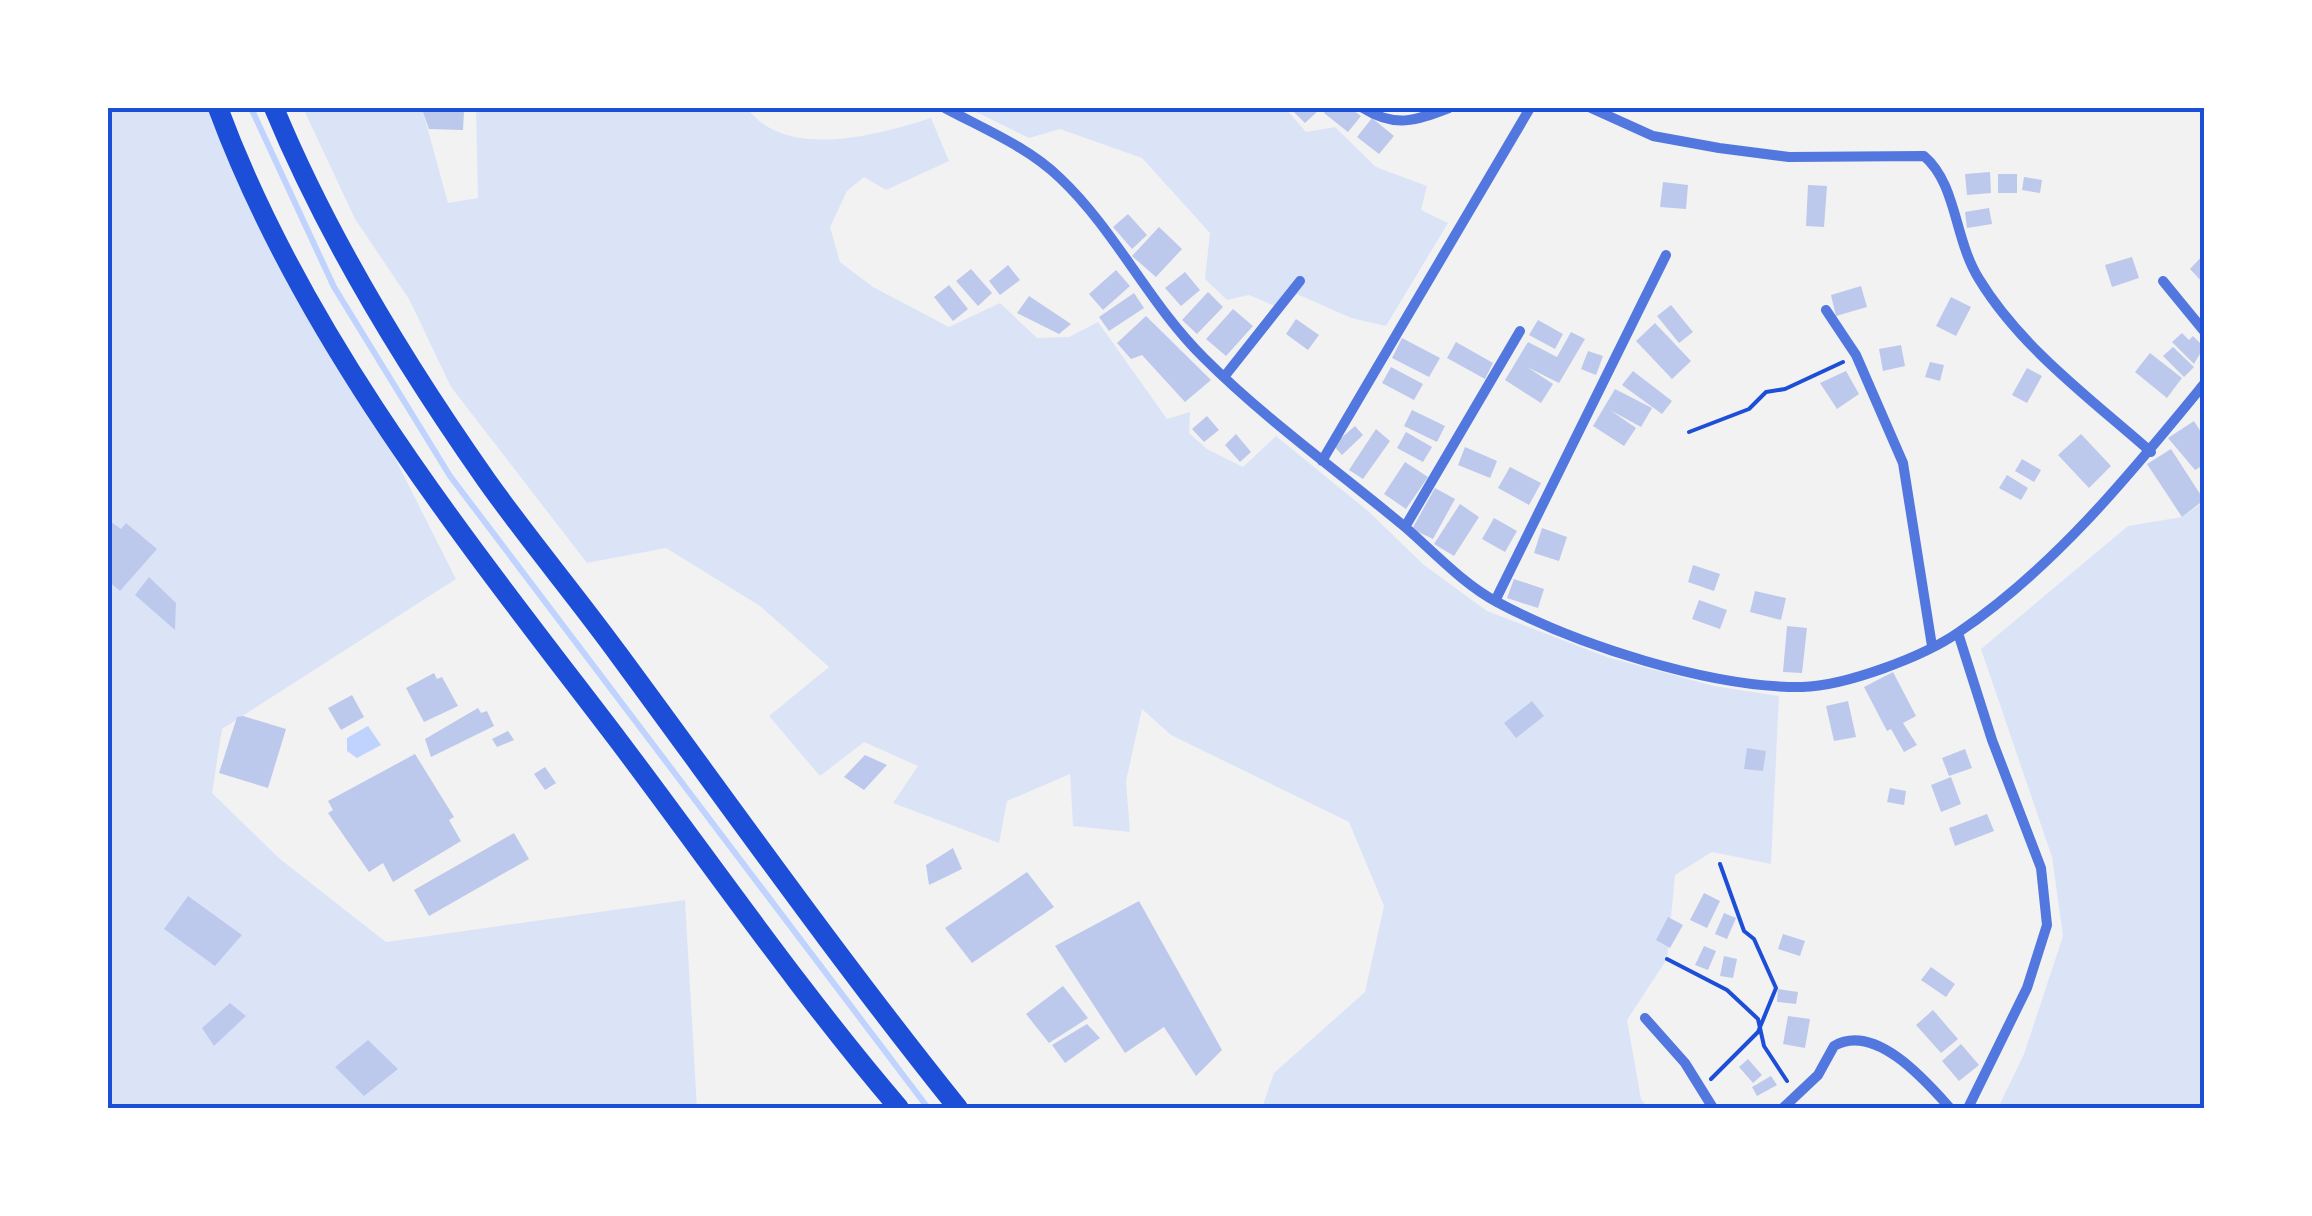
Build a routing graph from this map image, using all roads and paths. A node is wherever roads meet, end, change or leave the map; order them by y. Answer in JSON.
{"nodes":[{"id":1,"x":218,"y":108,"type":"edge"},
{"id":2,"x":274,"y":108,"type":"edge"},
{"id":3,"x":945,"y":108,"type":"edge"},
{"id":4,"x":1362,"y":108,"type":"edge"},
{"id":5,"x":1449,"y":108,"type":"edge"},
{"id":6,"x":1530,"y":108,"type":"edge"},
{"id":7,"x":1591,"y":108,"type":"edge"},
{"id":8,"x":1666,"y":255,"type":"dead end"},
{"id":9,"x":1300,"y":281,"type":"dead end"},
{"id":10,"x":2163,"y":281,"type":"dead end"},
{"id":11,"x":1826,"y":310,"type":"dead end"},
{"id":12,"x":1520,"y":330,"type":"dead end"},
{"id":13,"x":2204,"y":331,"type":"edge"},
{"id":14,"x":1856,"y":356,"type":"junction"},
{"id":15,"x":1224,"y":377,"type":"junction"},
{"id":16,"x":2204,"y":384,"type":"edge"},
{"id":17,"x":1689,"y":432,"type":"dead end"},
{"id":18,"x":2151,"y":452,"type":"junction"},
{"id":19,"x":1322,"y":461,"type":"junction"},
{"id":20,"x":1405,"y":527,"type":"junction"},
{"id":21,"x":1496,"y":601,"type":"junction"},
{"id":22,"x":1958,"y":633,"type":"junction"},
{"id":23,"x":1932,"y":646,"type":"junction"},
{"id":24,"x":1720,"y":864,"type":"dead end"},
{"id":25,"x":1668,"y":959,"type":"dead end"},
{"id":26,"x":1645,"y":1018,"type":"dead end"},
{"id":27,"x":1758,"y":1032,"type":"junction"},
{"id":28,"x":1700,"y":1089,"type":"junction"},
{"id":29,"x":1798,"y":1098,"type":"junction"},
{"id":30,"x":899,"y":1108,"type":"edge"},
{"id":31,"x":958,"y":1108,"type":"edge"},
{"id":32,"x":1713,"y":1108,"type":"edge"},
{"id":33,"x":1782,"y":1108,"type":"edge"},
{"id":34,"x":1950,"y":1108,"type":"edge"},
{"id":35,"x":1968,"y":1108,"type":"edge"}],
"edges":[{"from":1,"to":30,"type":"highway"},
{"from":2,"to":31,"type":"highway"},
{"from":3,"to":15,"type":"street"},
{"from":4,"to":5,"type":"street"},
{"from":6,"to":19,"type":"street"},
{"from":7,"to":18,"type":"street"},
{"from":8,"to":21,"type":"street"},
{"from":9,"to":15,"type":"street"},
{"from":10,"to":13,"type":"street"},
{"from":11,"to":14,"type":"street"},
{"from":12,"to":20,"type":"street"},
{"from":14,"to":17,"type":"path"},
{"from":14,"to":23,"type":"street"},
{"from":15,"to":19,"type":"street"},
{"from":16,"to":18,"type":"street"},
{"from":18,"to":22,"type":"street"},
{"from":19,"to":20,"type":"street"},
{"from":20,"to":21,"type":"street"},
{"from":21,"to":23,"type":"street"},
{"from":22,"to":23,"type":"street"},
{"from":22,"to":35,"type":"street"},
{"from":24,"to":27,"type":"path"},
{"from":25,"to":27,"type":"path"},
{"from":26,"to":28,"type":"street"},
{"from":27,"to":28,"type":"path"},
{"from":27,"to":29,"type":"path"},
{"from":28,"to":32,"type":"street"},
{"from":29,"to":33,"type":"street"},
{"from":29,"to":34,"type":"street"}]}
